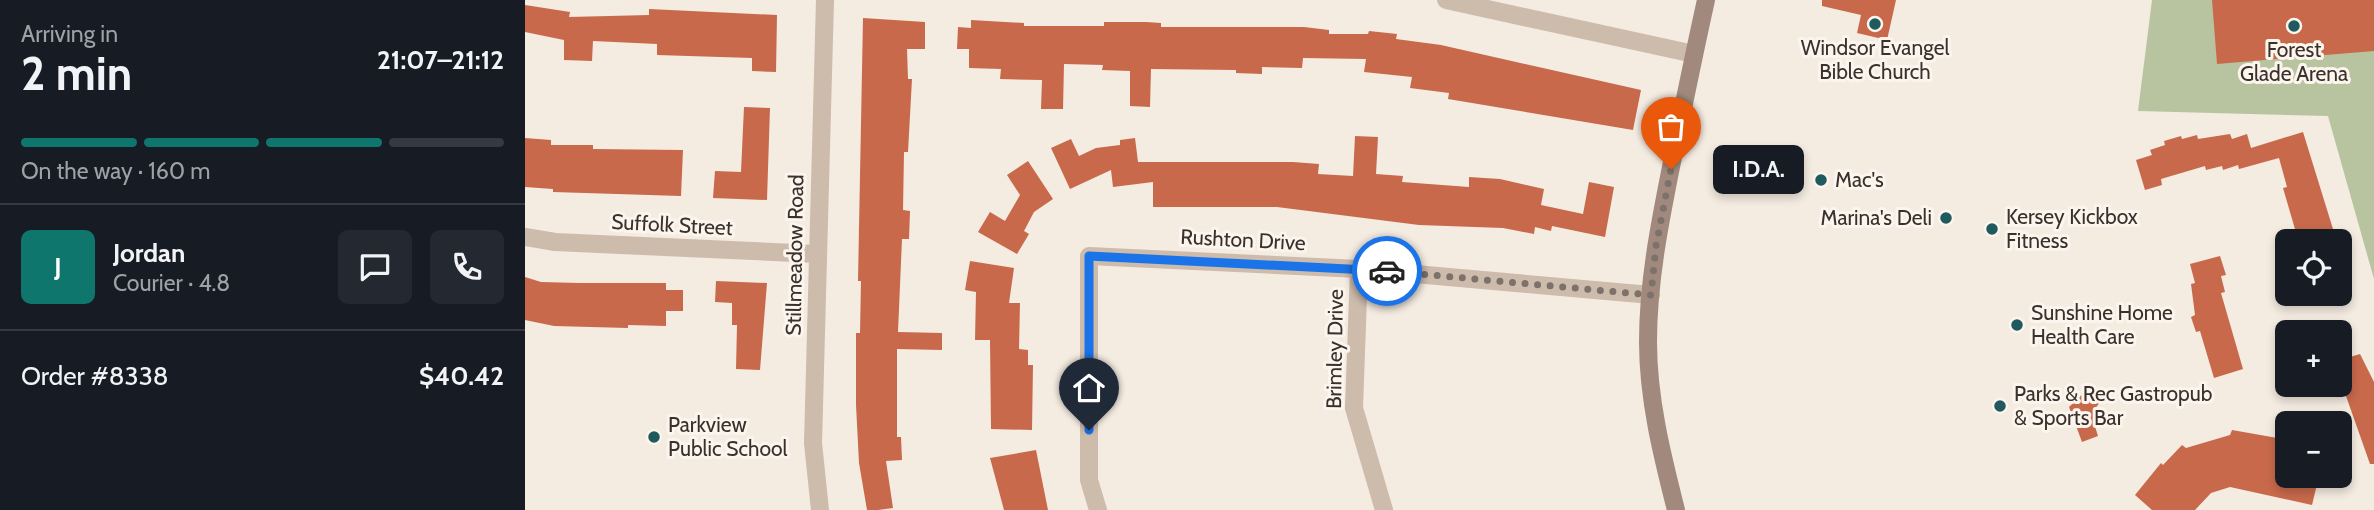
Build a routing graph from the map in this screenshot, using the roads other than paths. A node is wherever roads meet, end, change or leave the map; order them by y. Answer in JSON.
{"nodes":[{"id":1,"x":825,"y":0,"type":"edge"},
{"id":2,"x":1446,"y":0,"type":"edge"},
{"id":3,"x":1706,"y":0,"type":"edge"},
{"id":4,"x":1694,"y":54,"type":"junction"},
{"id":5,"x":525,"y":237,"type":"edge"},
{"id":6,"x":817,"y":254,"type":"junction"},
{"id":7,"x":1359,"y":269,"type":"junction"},
{"id":8,"x":1651,"y":295,"type":"junction"},
{"id":9,"x":820,"y":510,"type":"edge"},
{"id":10,"x":1098,"y":510,"type":"edge"},
{"id":11,"x":1384,"y":510,"type":"edge"},
{"id":12,"x":1676,"y":510,"type":"edge"}],
"edges":[{"from":1,"to":6,"type":"street","name":"Stillmeadow Road"},
{"from":2,"to":4,"type":"street"},
{"from":3,"to":4,"type":"street"},
{"from":4,"to":8,"type":"street"},
{"from":5,"to":6,"type":"street","name":"Suffolk Street"},
{"from":6,"to":9,"type":"street","name":"Stillmeadow Road"},
{"from":7,"to":8,"type":"street","name":"Rushton Drive"},
{"from":7,"to":10,"type":"street","name":"Rushton Drive"},
{"from":7,"to":11,"type":"street","name":"Brimley Drive"},
{"from":8,"to":12,"type":"street"}]}
